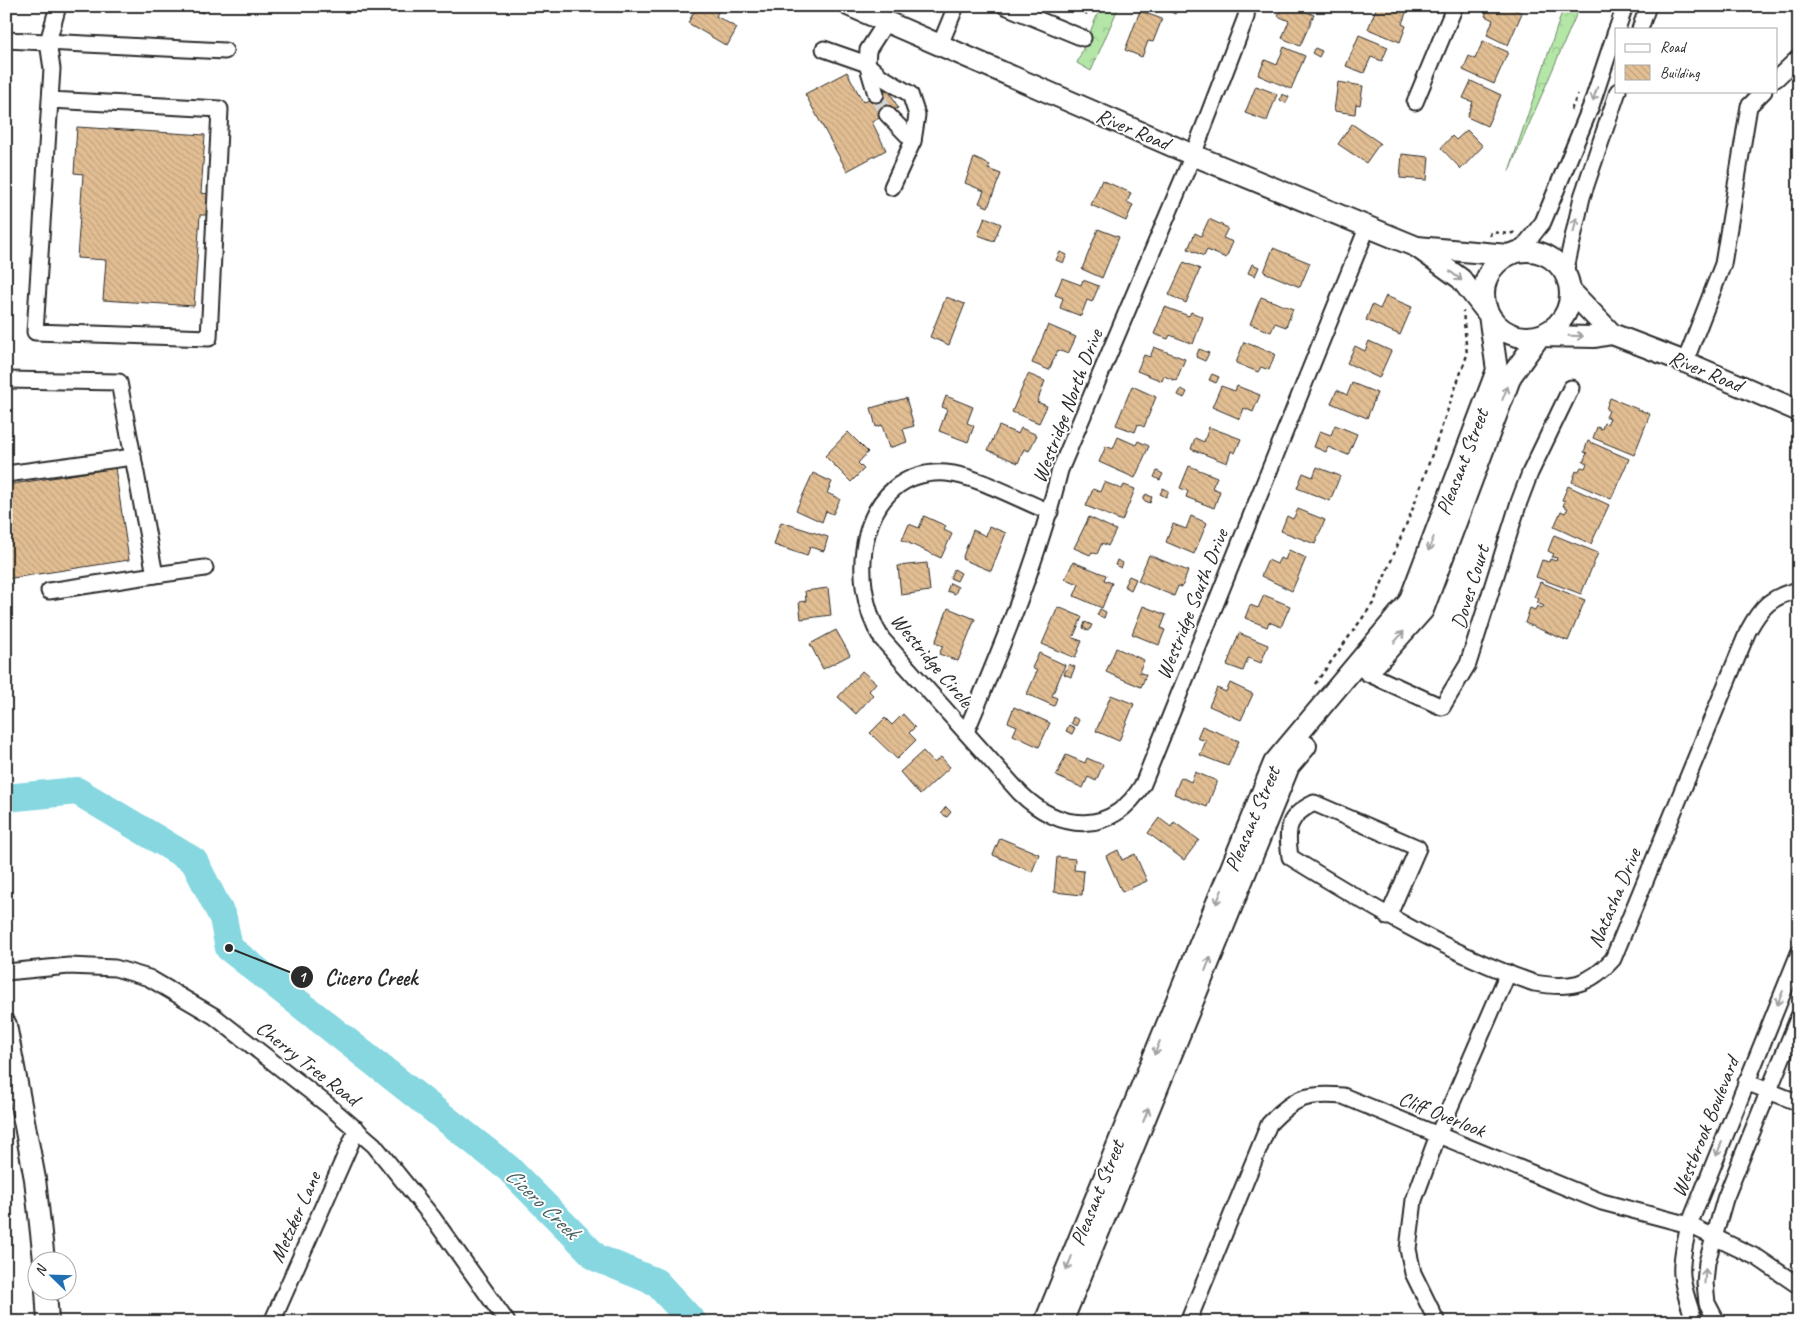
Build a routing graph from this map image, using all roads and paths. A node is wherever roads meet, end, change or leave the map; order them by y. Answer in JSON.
{"nodes":[{"id":1,"x":58,"y":6,"type":"edge"},
{"id":2,"x":850,"y":6,"type":"edge"},
{"id":3,"x":956,"y":6,"type":"edge"},
{"id":4,"x":1005,"y":6,"type":"edge"},
{"id":5,"x":1069,"y":6,"type":"edge"},
{"id":6,"x":1247,"y":6,"type":"edge"},
{"id":7,"x":1455,"y":6,"type":"edge"},
{"id":8,"x":1625,"y":6,"type":"edge"},
{"id":9,"x":1648,"y":6,"type":"edge"},
{"id":10,"x":1078,"y":8,"type":"edge"},
{"id":11,"x":1090,"y":15,"type":"dead end"},
{"id":12,"x":886,"y":22,"type":"junction"},
{"id":13,"x":1618,"y":28,"type":"edge"},
{"id":14,"x":1640,"y":28,"type":"edge"},
{"id":15,"x":1615,"y":36,"type":"edge"},
{"id":16,"x":1083,"y":38,"type":"dead end"},
{"id":17,"x":6,"y":40,"type":"edge"},
{"id":18,"x":48,"y":42,"type":"junction"},
{"id":19,"x":940,"y":45,"type":"junction"},
{"id":20,"x":824,"y":49,"type":"dead end"},
{"id":21,"x":225,"y":51,"type":"dead end"},
{"id":22,"x":1799,"y":57,"type":"edge"},
{"id":23,"x":867,"y":64,"type":"junction"},
{"id":24,"x":1778,"y":77,"type":"edge"},
{"id":25,"x":1580,"y":88,"type":"dead end"},
{"id":26,"x":1618,"y":92,"type":"edge"},
{"id":27,"x":1763,"y":92,"type":"edge"},
{"id":28,"x":876,"y":94,"type":"tunnel mouth"},
{"id":29,"x":50,"y":100,"type":"junction"},
{"id":30,"x":1415,"y":102,"type":"dead end"},
{"id":31,"x":887,"y":114,"type":"tunnel mouth"},
{"id":32,"x":1569,"y":115,"type":"dead end"},
{"id":33,"x":913,"y":141,"type":"junction"},
{"id":34,"x":1192,"y":155,"type":"junction"},
{"id":35,"x":892,"y":187,"type":"dead end"},
{"id":36,"x":1522,"y":226,"type":"dead end"},
{"id":37,"x":1366,"y":228,"type":"junction"},
{"id":38,"x":1417,"y":247,"type":"junction"},
{"id":39,"x":1514,"y":252,"type":"junction"},
{"id":40,"x":1483,"y":253,"type":"junction"},
{"id":41,"x":1568,"y":281,"type":"junction"},
{"id":42,"x":1489,"y":315,"type":"junction"},
{"id":43,"x":1612,"y":334,"type":"junction"},
{"id":44,"x":1540,"y":336,"type":"junction"},
{"id":45,"x":1685,"y":362,"type":"junction"},
{"id":46,"x":6,"y":380,"type":"edge"},
{"id":47,"x":1571,"y":388,"type":"dead end"},
{"id":48,"x":1799,"y":411,"type":"edge"},
{"id":49,"x":133,"y":458,"type":"junction"},
{"id":50,"x":6,"y":474,"type":"edge"},
{"id":51,"x":1050,"y":512,"type":"junction"},
{"id":52,"x":205,"y":568,"type":"dead end"},
{"id":53,"x":156,"y":575,"type":"junction"},
{"id":54,"x":1799,"y":590,"type":"edge"},
{"id":55,"x":49,"y":591,"type":"dead end"},
{"id":56,"x":1363,"y":668,"type":"junction"},
{"id":57,"x":966,"y":732,"type":"junction"},
{"id":58,"x":1388,"y":917,"type":"junction"},
{"id":59,"x":1799,"y":953,"type":"edge"},
{"id":60,"x":6,"y":972,"type":"edge"},
{"id":61,"x":1508,"y":973,"type":"junction"},
{"id":62,"x":1799,"y":1016,"type":"edge"},
{"id":63,"x":6,"y":1025,"type":"edge"},
{"id":64,"x":1746,"y":1082,"type":"junction"},
{"id":65,"x":1768,"y":1090,"type":"junction"},
{"id":66,"x":1799,"y":1103,"type":"edge"},
{"id":67,"x":357,"y":1129,"type":"junction"},
{"id":68,"x":1438,"y":1135,"type":"junction"},
{"id":69,"x":1689,"y":1225,"type":"junction"},
{"id":70,"x":1714,"y":1236,"type":"junction"},
{"id":71,"x":43,"y":1250,"type":"edge"},
{"id":72,"x":1799,"y":1286,"type":"edge"},
{"id":73,"x":47,"y":1300,"type":"edge"},
{"id":74,"x":48,"y":1322,"type":"edge"},
{"id":75,"x":272,"y":1322,"type":"edge"},
{"id":76,"x":507,"y":1322,"type":"edge"},
{"id":77,"x":1045,"y":1322,"type":"edge"},
{"id":78,"x":1062,"y":1322,"type":"edge"},
{"id":79,"x":1188,"y":1322,"type":"edge"},
{"id":80,"x":1438,"y":1322,"type":"edge"},
{"id":81,"x":1694,"y":1322,"type":"edge"},
{"id":82,"x":1717,"y":1322,"type":"edge"}],
"edges":[{"from":1,"to":18,"type":"street"},
{"from":2,"to":12,"type":"main road","name":"River Road"},
{"from":3,"to":19,"type":"street"},
{"from":4,"to":16,"type":"street"},
{"from":5,"to":10,"type":"path"},
{"from":6,"to":34,"type":"street","name":"Westridge North Drive"},
{"from":7,"to":30,"type":"street"},
{"from":8,"to":13,"type":"street"},
{"from":9,"to":14,"type":"street"},
{"from":10,"to":11,"type":"path"},
{"from":12,"to":19,"type":"main road","name":"River Road"},
{"from":12,"to":23,"type":"street"},
{"from":15,"to":39,"type":"street","one_way":true},
{"from":17,"to":18,"type":"street"},
{"from":18,"to":21,"type":"street"},
{"from":18,"to":29,"type":"street"},
{"from":19,"to":34,"type":"main road","name":"River Road"},
{"from":20,"to":23,"type":"street"},
{"from":22,"to":24,"type":"street"},
{"from":23,"to":28,"type":"street"},
{"from":23,"to":33,"type":"street"},
{"from":25,"to":32,"type":"path"},
{"from":41,"to":26,"type":"street","one_way":true},
{"from":27,"to":45,"type":"street"},
{"from":29,"to":29,"type":"street"},
{"from":31,"to":33,"type":"street"},
{"from":33,"to":35,"type":"street"},
{"from":34,"to":37,"type":"main road","name":"River Road"},
{"from":34,"to":51,"type":"street","name":"Westridge North Drive"},
{"from":36,"to":40,"type":"path"},
{"from":37,"to":38,"type":"main road","name":"River Road"},
{"from":37,"to":57,"type":"street","name":"Westridge South Drive"},
{"from":38,"to":40,"type":"main road","name":"River Road"},
{"from":38,"to":42,"type":"main road","name":"River Road","one_way":true},
{"from":39,"to":40,"type":"main road","name":"River Road"},
{"from":39,"to":41,"type":"main road"},
{"from":39,"to":42,"type":"main road"},
{"from":41,"to":43,"type":"main road","name":"River Road"},
{"from":41,"to":44,"type":"main road"},
{"from":42,"to":44,"type":"main road"},
{"from":42,"to":56,"type":"main road","name":"Pleasant Street","one_way":true},
{"from":44,"to":43,"type":"main road","name":"River Road","one_way":true},
{"from":43,"to":45,"type":"main road","name":"River Road"},
{"from":56,"to":44,"type":"main road","name":"Pleasant Street","one_way":true},
{"from":45,"to":48,"type":"main road","name":"River Road"},
{"from":46,"to":49,"type":"street"},
{"from":47,"to":56,"type":"street","name":"Doves Court"},
{"from":49,"to":50,"type":"street"},
{"from":49,"to":53,"type":"street"},
{"from":51,"to":57,"type":"street","name":"Westridge North Drive"},
{"from":51,"to":57,"type":"street","name":"Westridge Circle"},
{"from":52,"to":53,"type":"street"},
{"from":53,"to":55,"type":"street"},
{"from":54,"to":61,"type":"street","name":"Natasha Drive"},
{"from":56,"to":77,"type":"main road","name":"Pleasant Street","one_way":true},
{"from":78,"to":56,"type":"main road","name":"Pleasant Street","one_way":true},
{"from":58,"to":58,"type":"street","name":"Natasha Drive"},
{"from":58,"to":61,"type":"street","name":"Natasha Drive"},
{"from":59,"to":64,"type":"street","name":"Westbrook Boulevard","one_way":true},
{"from":60,"to":67,"type":"street","name":"Cherry Tree Road"},
{"from":61,"to":68,"type":"street"},
{"from":62,"to":65,"type":"street"},
{"from":63,"to":71,"type":"main road"},
{"from":64,"to":65,"type":"street"},
{"from":64,"to":69,"type":"street","name":"Westbrook Boulevard","one_way":true},
{"from":65,"to":66,"type":"street"},
{"from":65,"to":70,"type":"street"},
{"from":67,"to":75,"type":"street","name":"Metzker Lane"},
{"from":67,"to":76,"type":"street","name":"Cherry Tree Road"},
{"from":68,"to":69,"type":"street","name":"Cliff Overlook"},
{"from":68,"to":79,"type":"street","name":"Cliff Overlook"},
{"from":68,"to":80,"type":"street"},
{"from":69,"to":70,"type":"street","name":"Cliff Overlook"},
{"from":69,"to":81,"type":"street","name":"Westbrook Boulevard"},
{"from":70,"to":72,"type":"street","name":"Cliff Overlook"},
{"from":82,"to":70,"type":"street","one_way":true},
{"from":73,"to":74,"type":"main road"}]}
